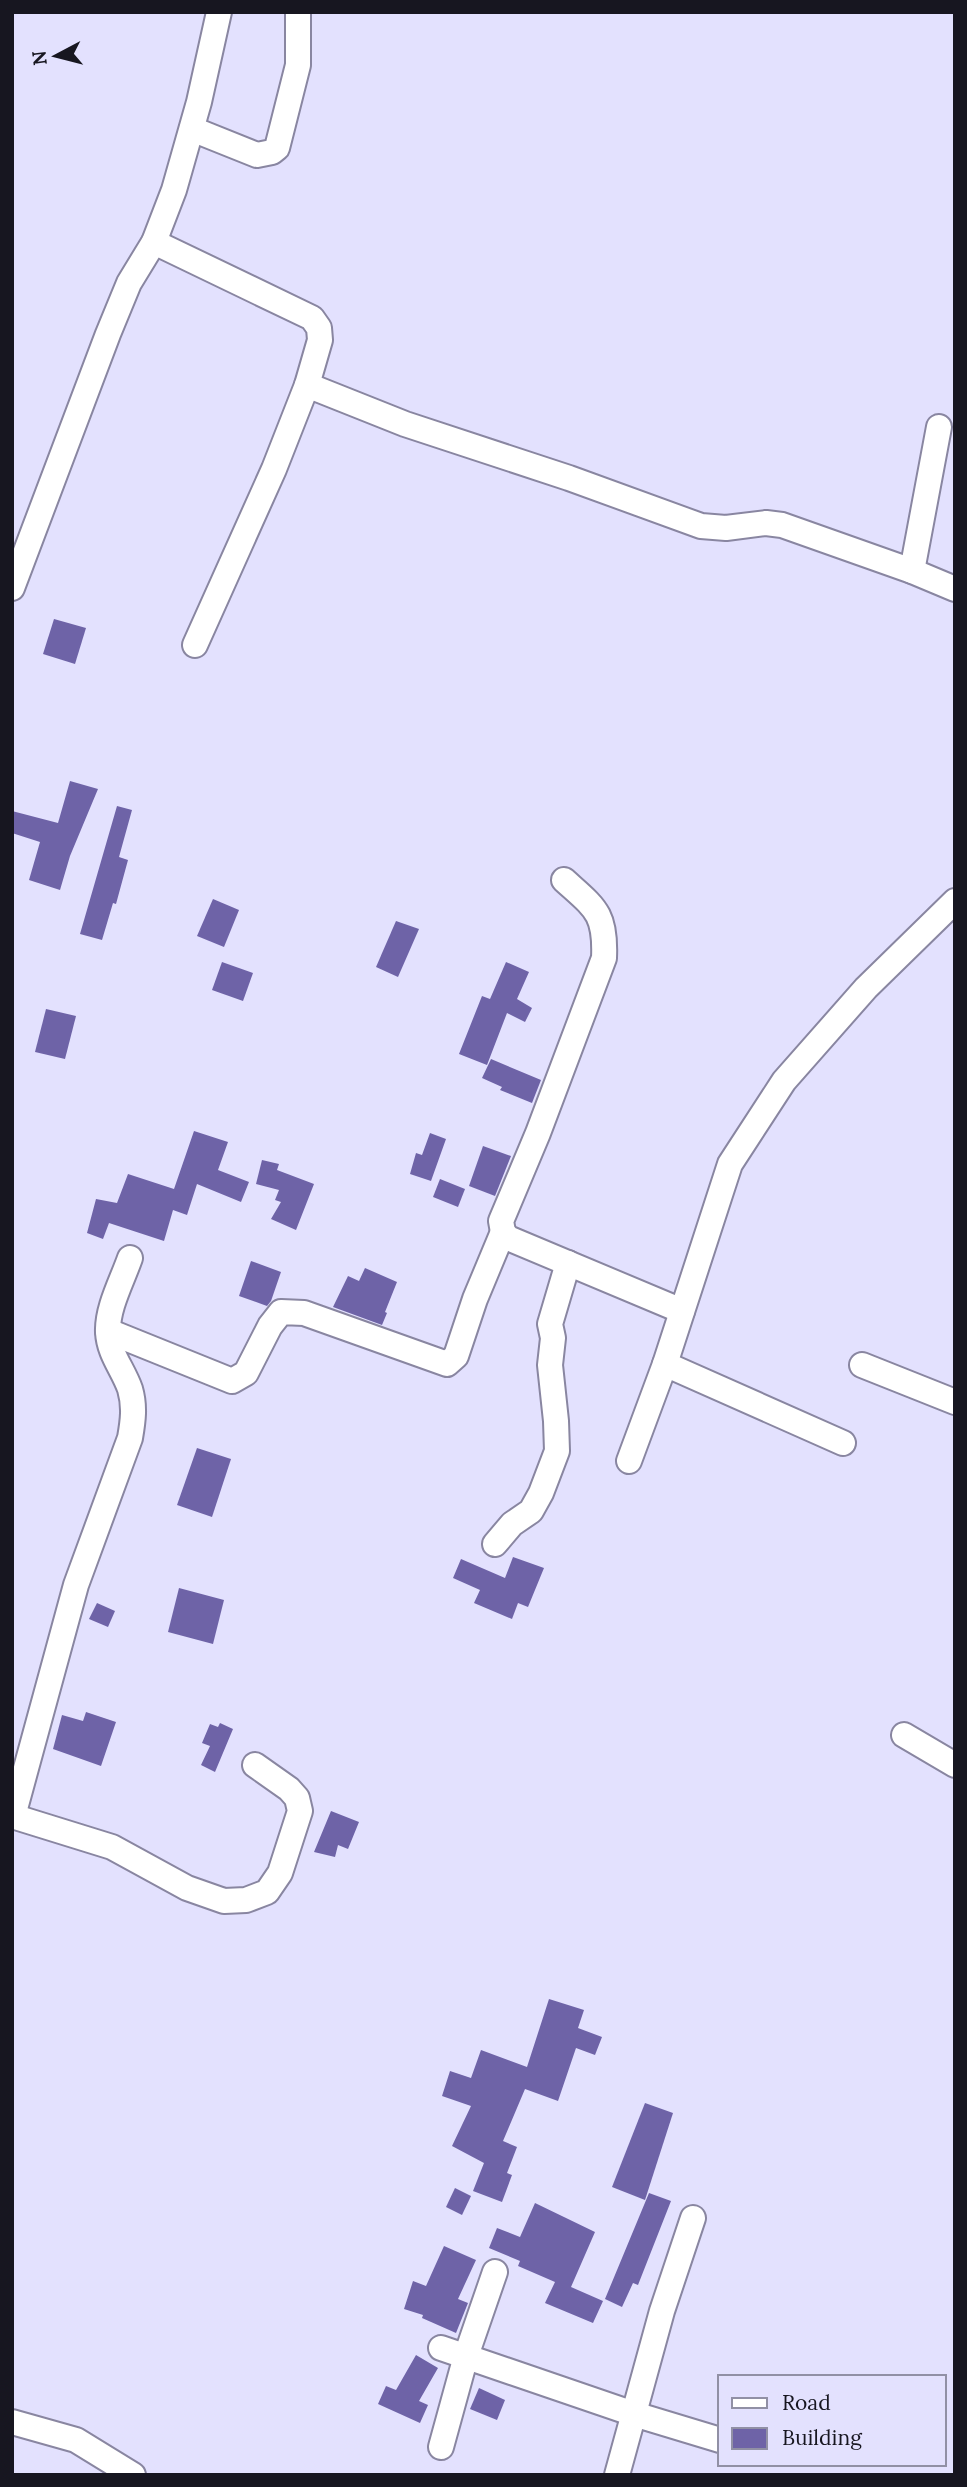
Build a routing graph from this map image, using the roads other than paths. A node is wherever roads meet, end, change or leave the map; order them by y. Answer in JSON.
{"nodes":[{"id":1,"x":219,"y":12,"type":"edge"},
{"id":2,"x":298,"y":12,"type":"edge"},
{"id":3,"x":192,"y":129,"type":"junction"},
{"id":4,"x":153,"y":242,"type":"junction"},
{"id":5,"x":307,"y":386,"type":"junction"},
{"id":6,"x":939,"y":427,"type":"dead end"},
{"id":7,"x":912,"y":571,"type":"junction"},
{"id":8,"x":12,"y":588,"type":"edge"},
{"id":9,"x":955,"y":589,"type":"edge"},
{"id":10,"x":195,"y":645,"type":"dead end"},
{"id":11,"x":564,"y":880,"type":"dead end"},
{"id":12,"x":955,"y":901,"type":"edge"},
{"id":13,"x":503,"y":1232,"type":"junction"},
{"id":14,"x":130,"y":1258,"type":"dead end"},
{"id":15,"x":568,"y":1263,"type":"junction"},
{"id":16,"x":682,"y":1311,"type":"junction"},
{"id":17,"x":108,"y":1331,"type":"junction"},
{"id":18,"x":665,"y":1364,"type":"junction"},
{"id":19,"x":862,"y":1364,"type":"dead end"},
{"id":20,"x":955,"y":1402,"type":"edge"},
{"id":21,"x":842,"y":1443,"type":"dead end"},
{"id":22,"x":629,"y":1461,"type":"dead end"},
{"id":23,"x":495,"y":1544,"type":"dead end"},
{"id":24,"x":904,"y":1735,"type":"dead end"},
{"id":25,"x":254,"y":1765,"type":"dead end"},
{"id":26,"x":955,"y":1766,"type":"edge"},
{"id":27,"x":13,"y":1816,"type":"edge"},
{"id":28,"x":693,"y":2218,"type":"dead end"},
{"id":29,"x":495,"y":2272,"type":"dead end"},
{"id":30,"x":441,"y":2348,"type":"dead end"},
{"id":31,"x":466,"y":2356,"type":"junction"},
{"id":32,"x":634,"y":2414,"type":"junction"},
{"id":33,"x":12,"y":2422,"type":"edge"},
{"id":34,"x":718,"y":2440,"type":"edge"},
{"id":35,"x":441,"y":2447,"type":"dead end"},
{"id":36,"x":133,"y":2475,"type":"edge"},
{"id":37,"x":617,"y":2475,"type":"edge"}],
"edges":[{"from":1,"to":3,"type":"street"},
{"from":2,"to":3,"type":"street"},
{"from":3,"to":4,"type":"street"},
{"from":4,"to":5,"type":"street"},
{"from":4,"to":8,"type":"street"},
{"from":5,"to":7,"type":"street"},
{"from":5,"to":10,"type":"street"},
{"from":6,"to":7,"type":"street"},
{"from":7,"to":9,"type":"street"},
{"from":11,"to":13,"type":"street"},
{"from":12,"to":16,"type":"street"},
{"from":13,"to":15,"type":"street"},
{"from":13,"to":17,"type":"street"},
{"from":14,"to":17,"type":"street"},
{"from":15,"to":16,"type":"street"},
{"from":15,"to":23,"type":"street"},
{"from":16,"to":18,"type":"street"},
{"from":17,"to":27,"type":"street"},
{"from":18,"to":21,"type":"street"},
{"from":18,"to":22,"type":"street"},
{"from":19,"to":20,"type":"street"},
{"from":24,"to":26,"type":"street"},
{"from":25,"to":27,"type":"street"},
{"from":28,"to":32,"type":"street"},
{"from":29,"to":31,"type":"street"},
{"from":30,"to":31,"type":"street"},
{"from":31,"to":32,"type":"street"},
{"from":31,"to":35,"type":"street"},
{"from":32,"to":34,"type":"street"},
{"from":32,"to":37,"type":"street"},
{"from":33,"to":36,"type":"street"}]}
